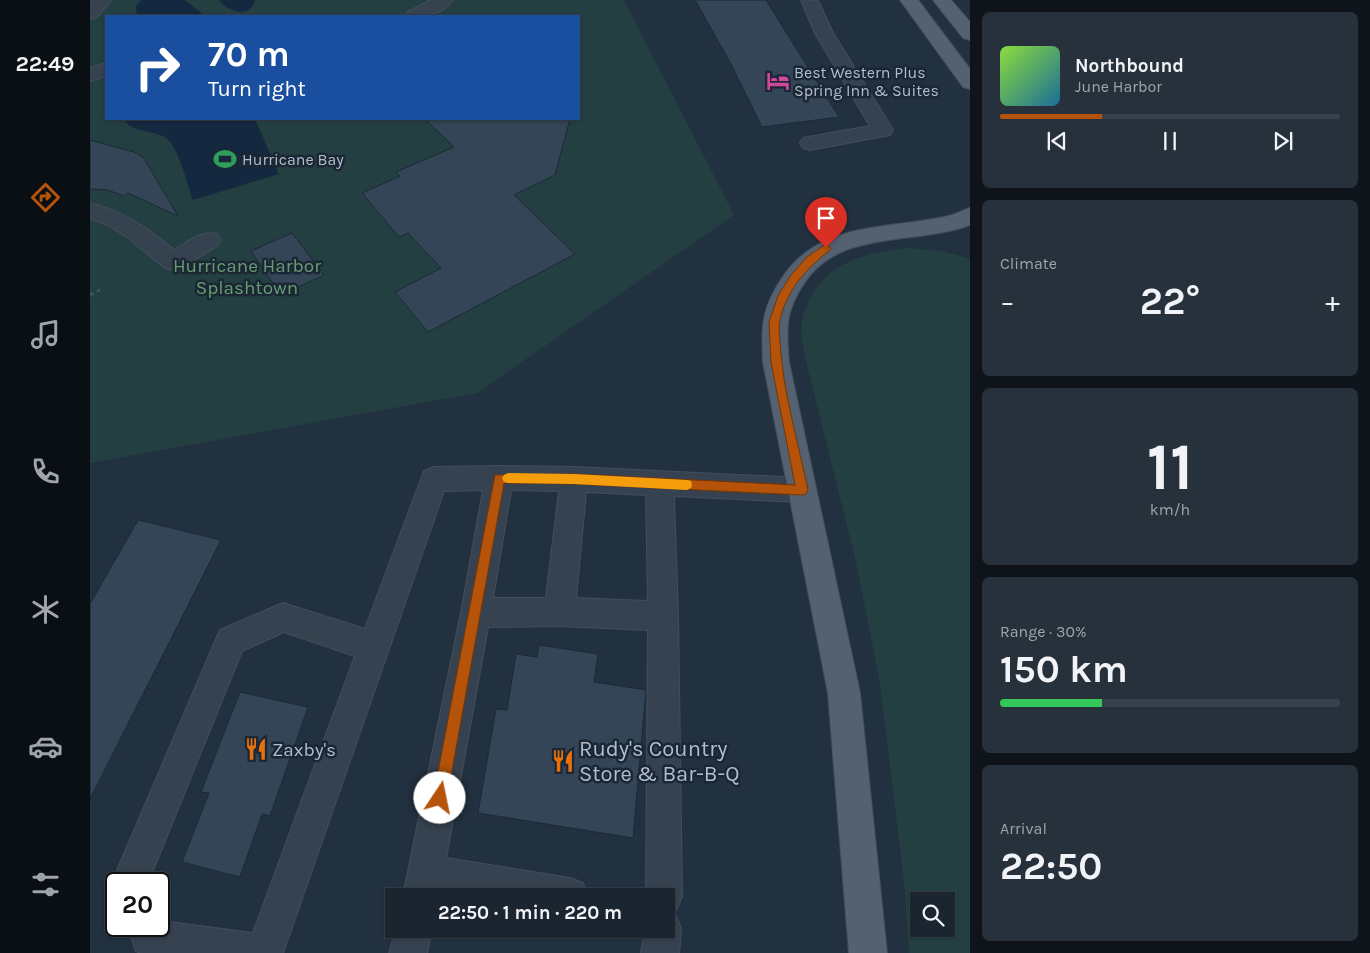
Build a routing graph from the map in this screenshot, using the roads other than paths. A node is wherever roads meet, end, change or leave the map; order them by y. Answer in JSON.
{"nodes":[{"id":1,"x":102,"y":0,"type":"edge"},
{"id":2,"x":444,"y":0,"type":"edge"},
{"id":3,"x":813,"y":0,"type":"edge"},
{"id":4,"x":909,"y":0,"type":"edge"},
{"id":5,"x":942,"y":0,"type":"edge"},
{"id":6,"x":90,"y":14,"type":"edge"},
{"id":7,"x":416,"y":15,"type":"edge"},
{"id":8,"x":968,"y":30,"type":"edge"},
{"id":9,"x":939,"y":40,"type":"junction"},
{"id":10,"x":970,"y":54,"type":"edge"},
{"id":11,"x":105,"y":69,"type":"edge"},
{"id":12,"x":90,"y":75,"type":"edge"},
{"id":13,"x":970,"y":84,"type":"edge"},
{"id":14,"x":810,"y":143,"type":"dead end"},
{"id":15,"x":90,"y":211,"type":"edge"},
{"id":16,"x":970,"y":216,"type":"edge"},
{"id":17,"x":924,"y":228,"type":"junction"},
{"id":18,"x":970,"y":239,"type":"edge"},
{"id":19,"x":209,"y":240,"type":"dead end"},
{"id":20,"x":499,"y":478,"type":"junction"},
{"id":21,"x":574,"y":479,"type":"junction"},
{"id":22,"x":660,"y":483,"type":"junction"},
{"id":23,"x":802,"y":490,"type":"junction"},
{"id":24,"x":559,"y":612,"type":"junction"},
{"id":25,"x":476,"y":613,"type":"junction"},
{"id":26,"x":663,"y":616,"type":"junction"},
{"id":27,"x":374,"y":647,"type":"junction"},
{"id":28,"x":134,"y":872,"type":"edge"},
{"id":29,"x":423,"y":884,"type":"edge"},
{"id":30,"x":472,"y":888,"type":"edge"},
{"id":31,"x":664,"y":888,"type":"edge"},
{"id":32,"x":149,"y":937,"type":"edge"},
{"id":33,"x":412,"y":938,"type":"edge"},
{"id":34,"x":661,"y":938,"type":"edge"},
{"id":35,"x":264,"y":953,"type":"edge"},
{"id":36,"x":408,"y":953,"type":"edge"},
{"id":37,"x":660,"y":953,"type":"edge"},
{"id":38,"x":868,"y":953,"type":"edge"}],
"edges":[{"from":1,"to":6,"type":"street"},
{"from":2,"to":7,"type":"street"},
{"from":3,"to":14,"type":"street"},
{"from":4,"to":9,"type":"main road"},
{"from":5,"to":8,"type":"main road"},
{"from":9,"to":10,"type":"main road"},
{"from":9,"to":13,"type":"main road"},
{"from":11,"to":12,"type":"street"},
{"from":15,"to":19,"type":"street"},
{"from":16,"to":17,"type":"main road"},
{"from":17,"to":18,"type":"main road"},
{"from":17,"to":23,"type":"main road"},
{"from":20,"to":21,"type":"street"},
{"from":20,"to":25,"type":"street"},
{"from":20,"to":27,"type":"street"},
{"from":21,"to":22,"type":"street"},
{"from":21,"to":24,"type":"street"},
{"from":22,"to":23,"type":"street"},
{"from":22,"to":26,"type":"street"},
{"from":23,"to":38,"type":"main road"},
{"from":24,"to":25,"type":"street"},
{"from":24,"to":26,"type":"street"},
{"from":25,"to":29,"type":"street"},
{"from":26,"to":31,"type":"street"},
{"from":27,"to":28,"type":"street"},
{"from":27,"to":35,"type":"street"},
{"from":29,"to":30,"type":"street"},
{"from":32,"to":35,"type":"street"},
{"from":33,"to":36,"type":"street"},
{"from":34,"to":37,"type":"street"}]}
